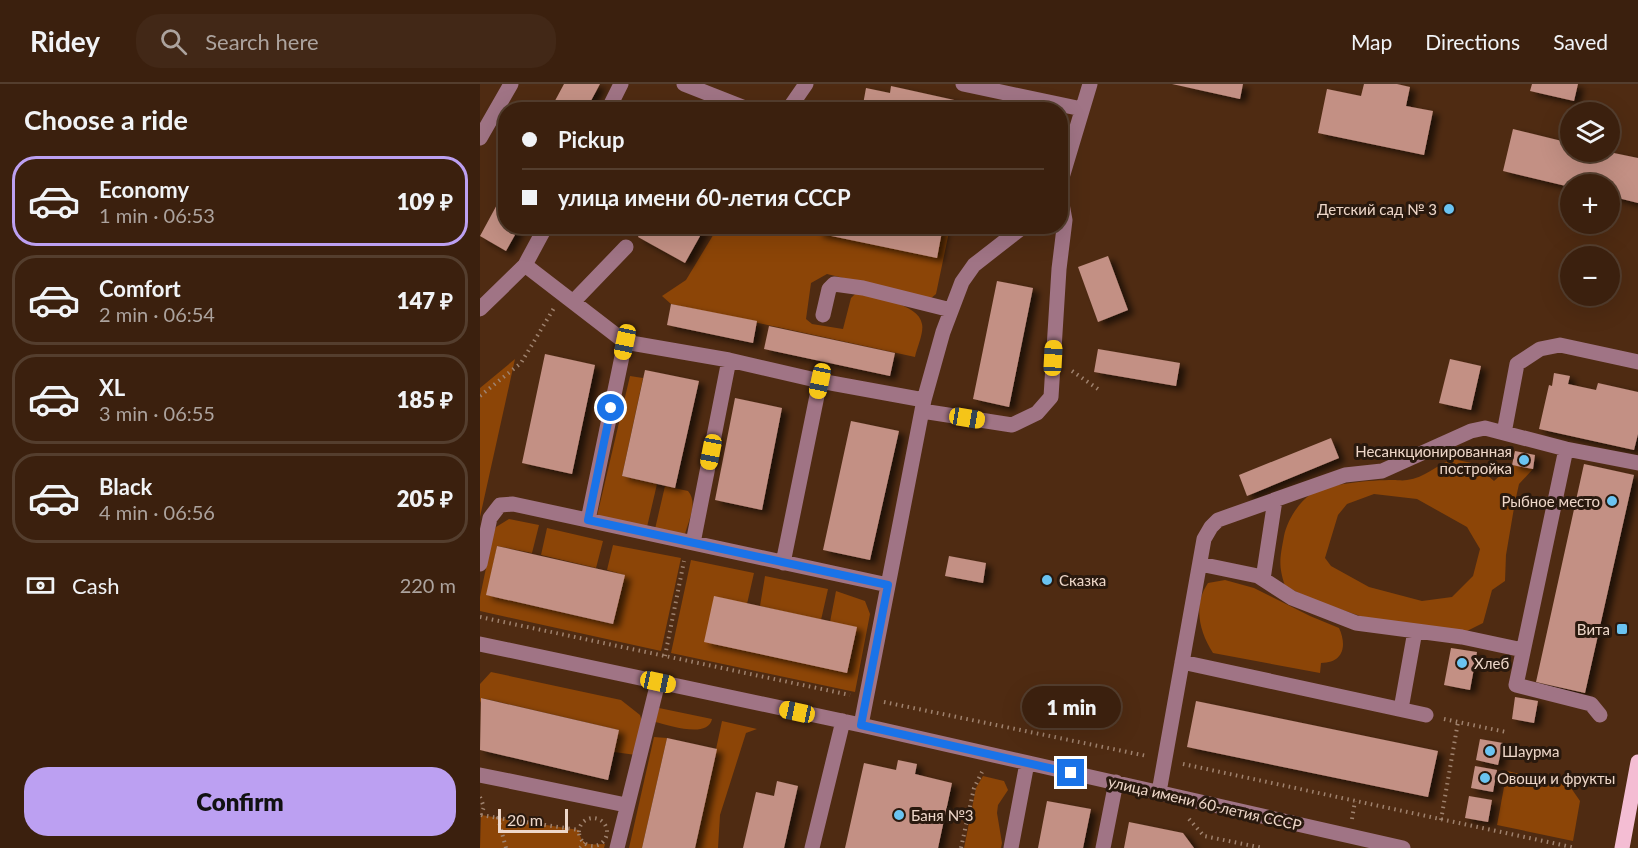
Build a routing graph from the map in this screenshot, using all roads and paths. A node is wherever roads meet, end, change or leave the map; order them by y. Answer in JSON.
{"nodes":[{"id":1,"x":511,"y":84,"type":"edge"},
{"id":2,"x":621,"y":84,"type":"edge"},
{"id":3,"x":684,"y":84,"type":"edge"},
{"id":4,"x":806,"y":84,"type":"edge"},
{"id":5,"x":963,"y":84,"type":"edge"},
{"id":6,"x":1090,"y":84,"type":"edge"},
{"id":7,"x":501,"y":102,"type":"edge"},
{"id":8,"x":612,"y":102,"type":"edge"},
{"id":9,"x":730,"y":102,"type":"edge"},
{"id":10,"x":794,"y":102,"type":"edge"},
{"id":11,"x":1045,"y":102,"type":"edge"},
{"id":12,"x":498,"y":107,"type":"edge"},
{"id":13,"x":1068,"y":107,"type":"edge"},
{"id":14,"x":1082,"y":110,"type":"junction"},
{"id":15,"x":480,"y":138,"type":"edge"},
{"id":16,"x":1068,"y":156,"type":"edge"},
{"id":17,"x":542,"y":234,"type":"edge"},
{"id":18,"x":1014,"y":234,"type":"edge"},
{"id":19,"x":1063,"y":234,"type":"edge"},
{"id":20,"x":626,"y":247,"type":"dead end"},
{"id":21,"x":525,"y":265,"type":"junction"},
{"id":22,"x":568,"y":298,"type":"junction"},
{"id":23,"x":480,"y":309,"type":"edge"},
{"id":24,"x":951,"y":310,"type":"junction"},
{"id":25,"x":823,"y":315,"type":"dead end"},
{"id":26,"x":625,"y":342,"type":"junction"},
{"id":27,"x":1053,"y":358,"type":"junction"},
{"id":28,"x":729,"y":360,"type":"junction"},
{"id":29,"x":1638,"y":362,"type":"edge"},
{"id":30,"x":820,"y":381,"type":"junction"},
{"id":31,"x":1098,"y":389,"type":"dead end"},
{"id":32,"x":480,"y":396,"type":"edge"},
{"id":33,"x":923,"y":405,"type":"junction"},
{"id":34,"x":1504,"y":434,"type":"junction"},
{"id":35,"x":1566,"y":449,"type":"junction"},
{"id":36,"x":1638,"y":463,"type":"edge"},
{"id":37,"x":1275,"y":500,"type":"junction"},
{"id":38,"x":588,"y":520,"type":"junction"},
{"id":39,"x":690,"y":543,"type":"junction"},
{"id":40,"x":783,"y":563,"type":"junction"},
{"id":41,"x":480,"y":564,"type":"edge"},
{"id":42,"x":1200,"y":564,"type":"junction"},
{"id":43,"x":1263,"y":579,"type":"junction"},
{"id":44,"x":888,"y":585,"type":"junction"},
{"id":45,"x":480,"y":617,"type":"edge"},
{"id":46,"x":1415,"y":631,"type":"junction"},
{"id":47,"x":480,"y":644,"type":"edge"},
{"id":48,"x":1523,"y":650,"type":"junction"},
{"id":49,"x":665,"y":656,"type":"junction"},
{"id":50,"x":1182,"y":662,"type":"junction"},
{"id":51,"x":658,"y":682,"type":"junction"},
{"id":52,"x":866,"y":699,"type":"junction"},
{"id":53,"x":1401,"y":709,"type":"junction"},
{"id":54,"x":1426,"y":715,"type":"joint"},
{"id":55,"x":1600,"y":715,"type":"dead end"},
{"id":56,"x":843,"y":721,"type":"junction"},
{"id":57,"x":1458,"y":722,"type":"junction"},
{"id":58,"x":861,"y":725,"type":"junction"},
{"id":59,"x":1506,"y":732,"type":"dead end"},
{"id":60,"x":1164,"y":760,"type":"junction"},
{"id":61,"x":1638,"y":762,"type":"edge"},
{"id":62,"x":1027,"y":763,"type":"junction"},
{"id":63,"x":971,"y":770,"type":"dead end"},
{"id":64,"x":982,"y":772,"type":"junction"},
{"id":65,"x":993,"y":774,"type":"dead end"},
{"id":66,"x":480,"y":775,"type":"edge"},
{"id":67,"x":1116,"y":782,"type":"junction"},
{"id":68,"x":1159,"y":792,"type":"junction"},
{"id":69,"x":480,"y":797,"type":"edge"},
{"id":70,"x":1355,"y":801,"type":"junction"},
{"id":71,"x":626,"y":805,"type":"junction"},
{"id":72,"x":481,"y":816,"type":"edge"},
{"id":73,"x":1178,"y":817,"type":"dead end"},
{"id":74,"x":498,"y":818,"type":"junction"},
{"id":75,"x":1441,"y":820,"type":"junction"},
{"id":76,"x":1350,"y":825,"type":"dead end"},
{"id":77,"x":579,"y":830,"type":"junction"},
{"id":78,"x":585,"y":843,"type":"junction"},
{"id":79,"x":506,"y":848,"type":"edge"},
{"id":80,"x":580,"y":848,"type":"edge"},
{"id":81,"x":617,"y":848,"type":"edge"},
{"id":82,"x":812,"y":848,"type":"edge"},
{"id":83,"x":961,"y":848,"type":"edge"},
{"id":84,"x":1011,"y":848,"type":"edge"},
{"id":85,"x":1103,"y":848,"type":"edge"},
{"id":86,"x":1263,"y":848,"type":"edge"},
{"id":87,"x":1403,"y":848,"type":"edge"},
{"id":88,"x":1576,"y":848,"type":"edge"},
{"id":89,"x":1622,"y":848,"type":"edge"}],
"edges":[{"from":1,"to":7,"type":"street"},
{"from":2,"to":8,"type":"street"},
{"from":3,"to":9,"type":"street"},
{"from":4,"to":10,"type":"street"},
{"from":5,"to":11,"type":"street"},
{"from":6,"to":14,"type":"street"},
{"from":12,"to":15,"type":"street"},
{"from":13,"to":14,"type":"street"},
{"from":14,"to":16,"type":"street"},
{"from":17,"to":21,"type":"street"},
{"from":18,"to":24,"type":"street"},
{"from":19,"to":27,"type":"street"},
{"from":20,"to":22,"type":"street"},
{"from":21,"to":22,"type":"street"},
{"from":21,"to":23,"type":"street"},
{"from":22,"to":26,"type":"street"},
{"from":22,"to":32,"type":"path"},
{"from":24,"to":25,"type":"street"},
{"from":24,"to":33,"type":"street"},
{"from":26,"to":28,"type":"street"},
{"from":26,"to":38,"type":"street"},
{"from":27,"to":31,"type":"path"},
{"from":27,"to":33,"type":"street"},
{"from":28,"to":30,"type":"street"},
{"from":28,"to":39,"type":"street"},
{"from":29,"to":34,"type":"street"},
{"from":30,"to":33,"type":"street"},
{"from":30,"to":40,"type":"street"},
{"from":33,"to":44,"type":"street"},
{"from":34,"to":35,"type":"street"},
{"from":34,"to":37,"type":"street"},
{"from":35,"to":36,"type":"street"},
{"from":35,"to":48,"type":"street"},
{"from":37,"to":42,"type":"street"},
{"from":37,"to":43,"type":"street"},
{"from":38,"to":39,"type":"street"},
{"from":38,"to":41,"type":"street"},
{"from":39,"to":40,"type":"street"},
{"from":39,"to":49,"type":"path"},
{"from":40,"to":44,"type":"street"},
{"from":42,"to":43,"type":"street"},
{"from":42,"to":50,"type":"street"},
{"from":43,"to":46,"type":"street"},
{"from":44,"to":52,"type":"street"},
{"from":45,"to":49,"type":"path"},
{"from":46,"to":48,"type":"street"},
{"from":46,"to":53,"type":"street"},
{"from":47,"to":51,"type":"street","name":"улица имени 60-летия СССР"},
{"from":48,"to":55,"type":"street"},
{"from":49,"to":52,"type":"path"},
{"from":50,"to":53,"type":"street"},
{"from":50,"to":60,"type":"street"},
{"from":51,"to":56,"type":"street","name":"улица имени 60-летия СССР"},
{"from":51,"to":71,"type":"street"},
{"from":52,"to":58,"type":"street"},
{"from":52,"to":60,"type":"path"},
{"from":53,"to":54,"type":"street"},
{"from":54,"to":57,"type":"path"},
{"from":56,"to":58,"type":"street","name":"улица имени 60-летия СССР"},
{"from":56,"to":82,"type":"street"},
{"from":57,"to":59,"type":"path"},
{"from":57,"to":75,"type":"path"},
{"from":58,"to":62,"type":"street","name":"улица имени 60-летия СССР"},
{"from":60,"to":68,"type":"street"},
{"from":60,"to":70,"type":"path"},
{"from":61,"to":89,"type":"main road"},
{"from":62,"to":67,"type":"street","name":"улица имени 60-летия СССР"},
{"from":62,"to":84,"type":"street"},
{"from":63,"to":64,"type":"path"},
{"from":64,"to":65,"type":"path"},
{"from":64,"to":83,"type":"path"},
{"from":66,"to":71,"type":"street"},
{"from":67,"to":68,"type":"street","name":"улица имени 60-летия СССР"},
{"from":67,"to":85,"type":"street"},
{"from":68,"to":87,"type":"street","name":"улица имени 60-летия СССР"},
{"from":69,"to":72,"type":"path"},
{"from":70,"to":75,"type":"path"},
{"from":70,"to":76,"type":"path"},
{"from":71,"to":81,"type":"street"},
{"from":72,"to":74,"type":"path"},
{"from":73,"to":86,"type":"path"},
{"from":74,"to":77,"type":"path"},
{"from":74,"to":79,"type":"path"},
{"from":75,"to":88,"type":"path"},
{"from":77,"to":78,"type":"path"},
{"from":77,"to":78,"type":"path"},
{"from":78,"to":80,"type":"path"}]}
